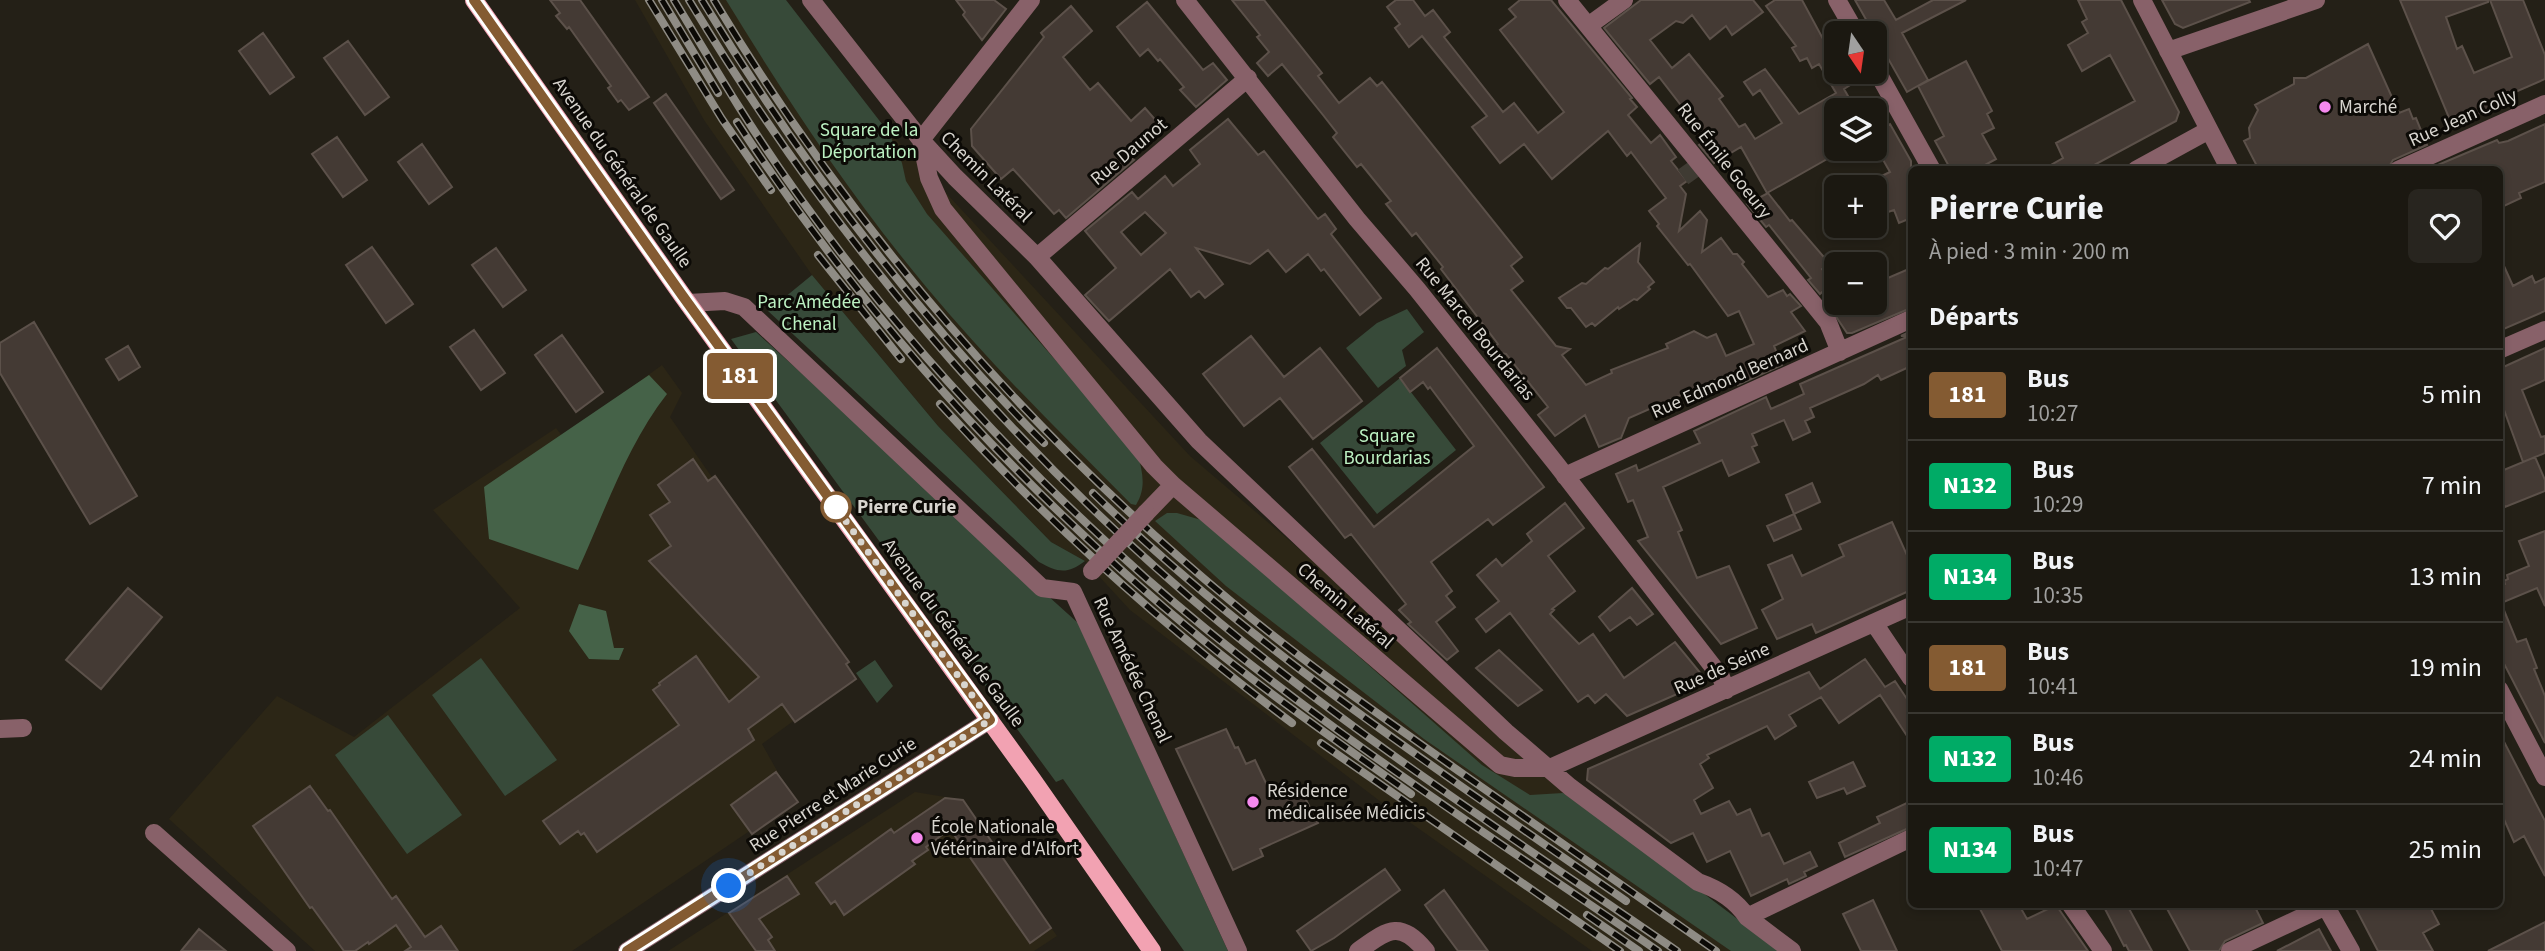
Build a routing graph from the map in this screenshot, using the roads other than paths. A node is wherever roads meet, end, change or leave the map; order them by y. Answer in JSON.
{"nodes":[{"id":1,"x":474,"y":0,"type":"edge"},
{"id":2,"x":811,"y":0,"type":"edge"},
{"id":3,"x":1031,"y":0,"type":"edge"},
{"id":4,"x":1185,"y":0,"type":"edge"},
{"id":5,"x":1567,"y":0,"type":"edge"},
{"id":6,"x":1624,"y":0,"type":"edge"},
{"id":7,"x":1838,"y":0,"type":"edge"},
{"id":8,"x":2142,"y":0,"type":"edge"},
{"id":9,"x":2316,"y":0,"type":"edge"},
{"id":10,"x":1849,"y":21,"type":"edge"},
{"id":11,"x":1588,"y":26,"type":"junction"},
{"id":12,"x":2168,"y":51,"type":"junction"},
{"id":13,"x":1248,"y":78,"type":"junction"},
{"id":14,"x":1884,"y":84,"type":"edge"},
{"id":15,"x":2545,"y":104,"type":"edge"},
{"id":16,"x":2209,"y":131,"type":"junction"},
{"id":17,"x":921,"y":140,"type":"junction"},
{"id":18,"x":1930,"y":166,"type":"edge"},
{"id":19,"x":2143,"y":166,"type":"edge"},
{"id":20,"x":2228,"y":166,"type":"edge"},
{"id":21,"x":2407,"y":166,"type":"edge"},
{"id":22,"x":1037,"y":257,"type":"junction"},
{"id":23,"x":688,"y":303,"type":"junction"},
{"id":24,"x":1908,"y":320,"type":"edge"},
{"id":25,"x":2545,"y":330,"type":"edge"},
{"id":26,"x":2503,"y":348,"type":"edge"},
{"id":27,"x":1840,"y":352,"type":"junction"},
{"id":28,"x":1565,"y":476,"type":"junction"},
{"id":29,"x":1173,"y":485,"type":"junction"},
{"id":30,"x":1073,"y":592,"type":"junction"},
{"id":31,"x":1908,"y":607,"type":"edge"},
{"id":32,"x":1874,"y":623,"type":"junction"},
{"id":33,"x":1908,"y":674,"type":"edge"},
{"id":34,"x":1726,"y":690,"type":"junction"},
{"id":35,"x":2503,"y":697,"type":"edge"},
{"id":36,"x":990,"y":720,"type":"junction"},
{"id":37,"x":23,"y":728,"type":"dead end"},
{"id":38,"x":0,"y":729,"type":"edge"},
{"id":39,"x":1550,"y":768,"type":"junction"},
{"id":40,"x":2545,"y":777,"type":"edge"},
{"id":41,"x":154,"y":833,"type":"dead end"},
{"id":42,"x":1908,"y":839,"type":"edge"},
{"id":43,"x":2073,"y":908,"type":"edge"},
{"id":44,"x":2319,"y":908,"type":"edge"},
{"id":45,"x":2327,"y":908,"type":"edge"},
{"id":46,"x":1747,"y":917,"type":"junction"},
{"id":47,"x":287,"y":951,"type":"edge"},
{"id":48,"x":627,"y":951,"type":"edge"},
{"id":49,"x":1152,"y":951,"type":"edge"},
{"id":50,"x":1238,"y":951,"type":"edge"},
{"id":51,"x":1357,"y":951,"type":"edge"},
{"id":52,"x":1426,"y":951,"type":"edge"},
{"id":53,"x":1792,"y":951,"type":"edge"},
{"id":54,"x":2103,"y":951,"type":"edge"},
{"id":55,"x":2230,"y":951,"type":"edge"},
{"id":56,"x":2350,"y":951,"type":"edge"}],
"edges":[{"from":1,"to":23,"type":"main road","name":"Avenue du Général de Gaulle"},
{"from":2,"to":17,"type":"street"},
{"from":3,"to":17,"type":"street"},
{"from":4,"to":13,"type":"street","name":"Rue Marcel Bourdarias"},
{"from":5,"to":11,"type":"street","name":"Rue Émile Goeury"},
{"from":6,"to":11,"type":"street"},
{"from":7,"to":10,"type":"street"},
{"from":8,"to":12,"type":"street"},
{"from":9,"to":12,"type":"street"},
{"from":11,"to":27,"type":"street","name":"Rue Émile Goeury"},
{"from":12,"to":16,"type":"street"},
{"from":13,"to":22,"type":"street","name":"Rue Daunot"},
{"from":13,"to":28,"type":"street","name":"Rue Marcel Bourdarias"},
{"from":14,"to":18,"type":"street"},
{"from":15,"to":21,"type":"street","name":"Rue Jean Colly"},
{"from":16,"to":19,"type":"street"},
{"from":16,"to":20,"type":"street"},
{"from":17,"to":22,"type":"street","name":"Chemin Latéral"},
{"from":17,"to":29,"type":"street","name":"Chemin Latéral"},
{"from":22,"to":39,"type":"street","name":"Chemin Latéral"},
{"from":23,"to":30,"type":"street","name":"Rue Amédée Chenal"},
{"from":23,"to":36,"type":"main road","name":"Avenue du Général de Gaulle"},
{"from":24,"to":27,"type":"street","name":"Rue Edmond Bernard"},
{"from":25,"to":26,"type":"street"},
{"from":27,"to":28,"type":"street","name":"Rue Edmond Bernard"},
{"from":28,"to":34,"type":"street","name":"Rue Marcel Bourdarias"},
{"from":29,"to":30,"type":"street","bridge":true},
{"from":29,"to":39,"type":"street","name":"Chemin Latéral"},
{"from":30,"to":50,"type":"street","name":"Rue Amédée Chenal"},
{"from":31,"to":32,"type":"street","name":"Rue de Seine"},
{"from":32,"to":33,"type":"street"},
{"from":32,"to":34,"type":"street","name":"Rue de Seine"},
{"from":34,"to":39,"type":"street","name":"Rue de Seine"},
{"from":35,"to":40,"type":"street"},
{"from":36,"to":48,"type":"street","name":"Rue Pierre et Marie Curie"},
{"from":36,"to":49,"type":"main road","name":"Avenue du Général de Gaulle"},
{"from":37,"to":38,"type":"street"},
{"from":39,"to":46,"type":"street","name":"Chemin Latéral"},
{"from":41,"to":47,"type":"street"},
{"from":42,"to":46,"type":"street"},
{"from":43,"to":54,"type":"street"},
{"from":44,"to":55,"type":"street"},
{"from":45,"to":56,"type":"street"},
{"from":46,"to":53,"type":"street","name":"Chemin Latéral"},
{"from":51,"to":52,"type":"street"}]}
